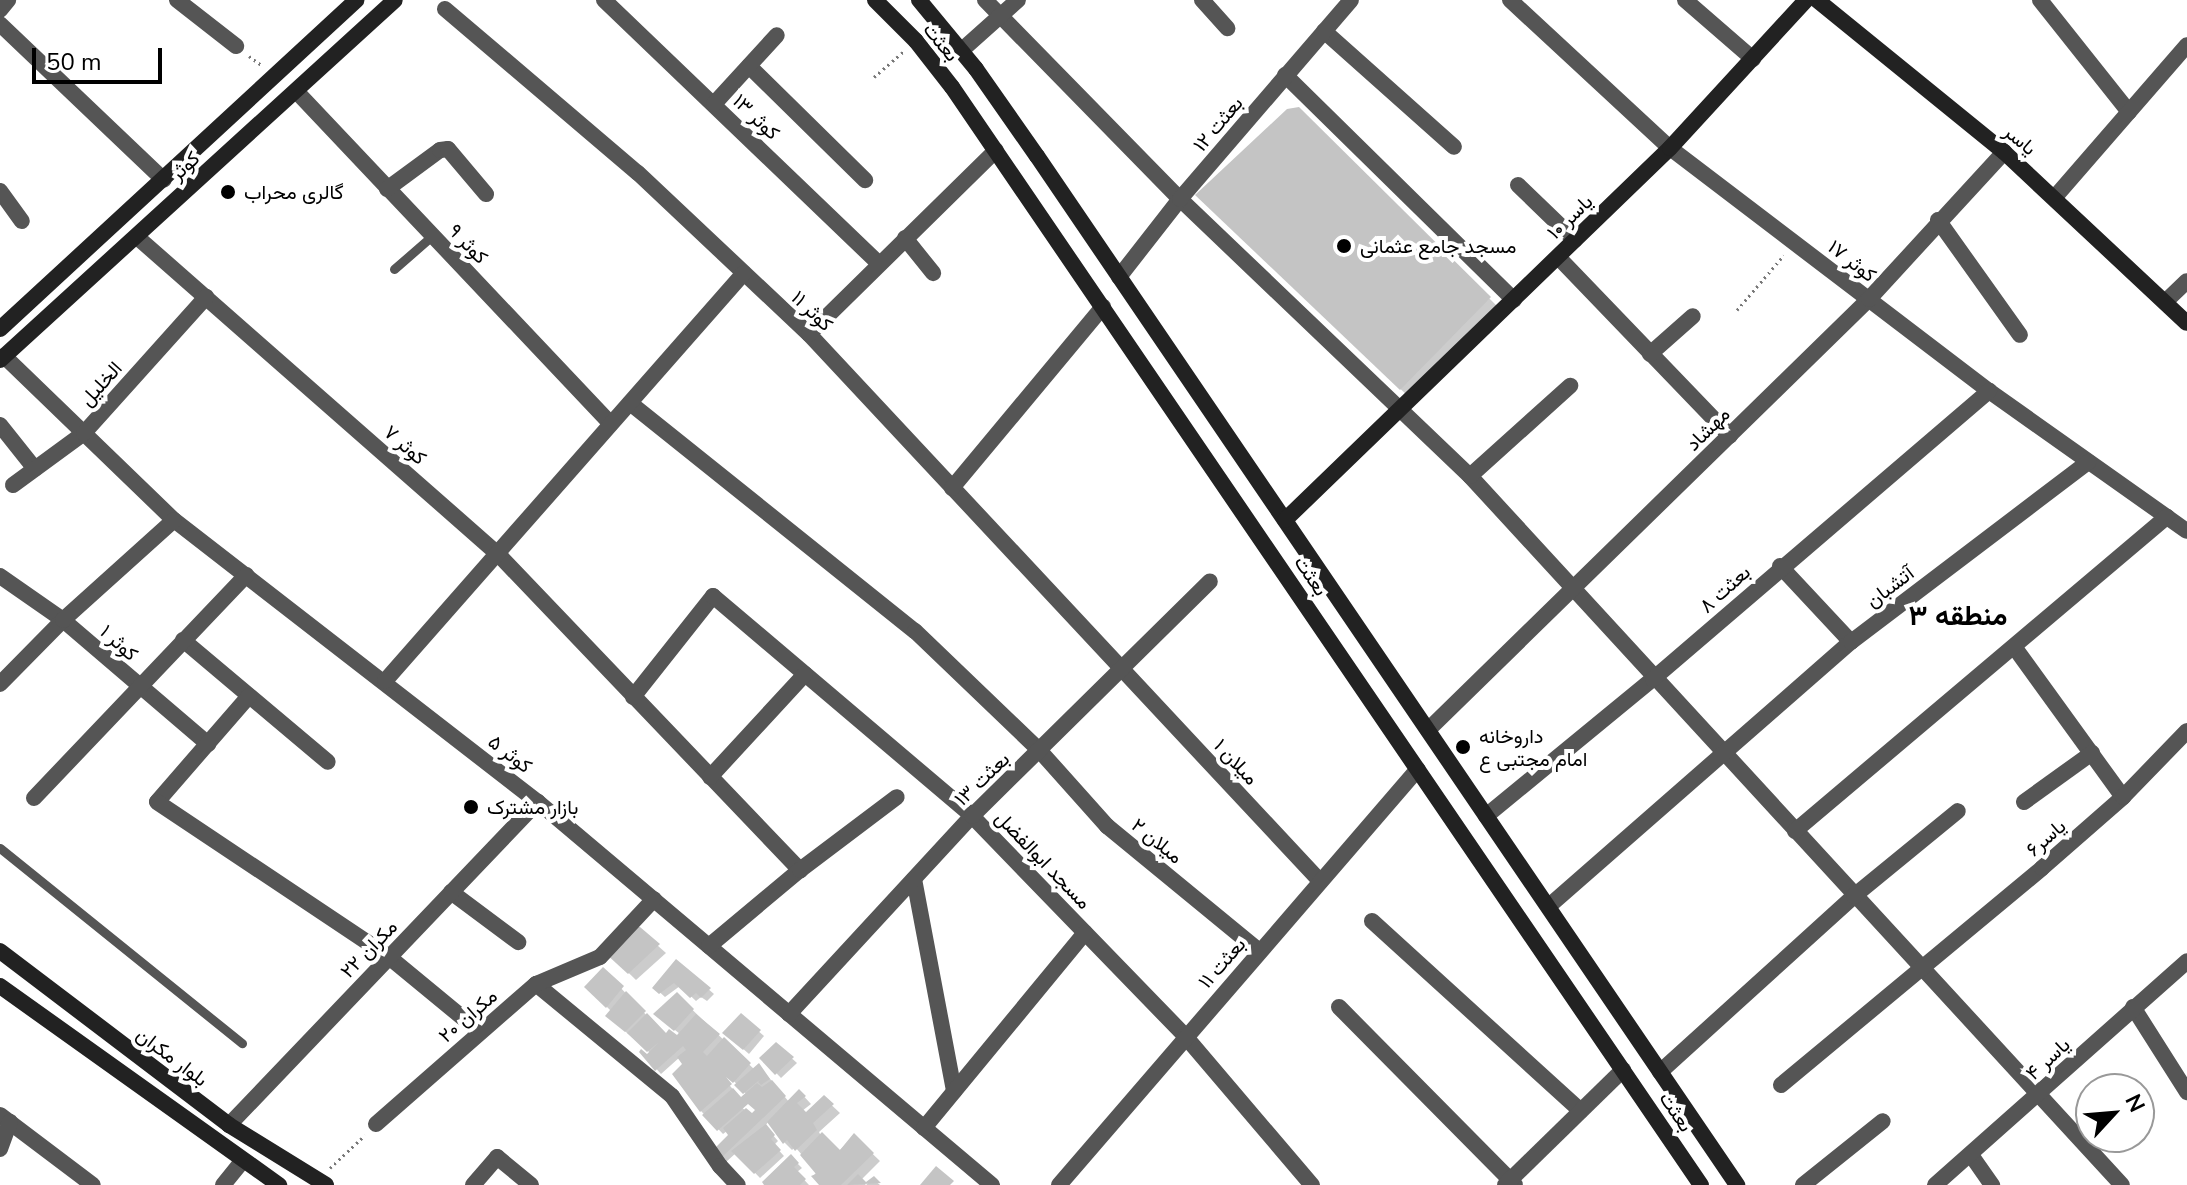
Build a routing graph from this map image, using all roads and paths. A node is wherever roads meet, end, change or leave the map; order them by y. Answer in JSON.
{"nodes":[{"id":1,"x":8,"y":0,"type":"edge"},
{"id":2,"x":177,"y":0,"type":"edge"},
{"id":3,"x":357,"y":0,"type":"edge"},
{"id":4,"x":395,"y":0,"type":"edge"},
{"id":5,"x":604,"y":0,"type":"edge"},
{"id":6,"x":875,"y":0,"type":"edge"},
{"id":7,"x":919,"y":0,"type":"edge"},
{"id":8,"x":985,"y":0,"type":"edge"},
{"id":9,"x":1018,"y":0,"type":"edge"},
{"id":10,"x":1202,"y":0,"type":"edge"},
{"id":11,"x":1351,"y":0,"type":"edge"},
{"id":12,"x":1510,"y":0,"type":"edge"},
{"id":13,"x":1685,"y":0,"type":"edge"},
{"id":14,"x":1806,"y":0,"type":"edge"},
{"id":15,"x":1817,"y":0,"type":"edge"},
{"id":16,"x":2040,"y":0,"type":"edge"},
{"id":17,"x":445,"y":9,"type":"dead end"},
{"id":18,"x":0,"y":10,"type":"edge"},
{"id":19,"x":1000,"y":16,"type":"junction"},
{"id":20,"x":0,"y":24,"type":"edge"},
{"id":21,"x":1227,"y":28,"type":"dead end"},
{"id":22,"x":1324,"y":31,"type":"junction"},
{"id":23,"x":777,"y":35,"type":"dead end"},
{"id":24,"x":916,"y":41,"type":"junction"},
{"id":25,"x":2187,"y":45,"type":"edge"},
{"id":26,"x":236,"y":46,"type":"joint"},
{"id":27,"x":962,"y":50,"type":"junction"},
{"id":28,"x":1753,"y":59,"type":"junction"},
{"id":29,"x":749,"y":66,"type":"junction"},
{"id":30,"x":275,"y":75,"type":"junction"},
{"id":31,"x":1285,"y":75,"type":"junction"},
{"id":32,"x":874,"y":77,"type":"dead end"},
{"id":33,"x":296,"y":91,"type":"junction"},
{"id":34,"x":714,"y":104,"type":"junction"},
{"id":35,"x":2129,"y":112,"type":"junction"},
{"id":36,"x":1454,"y":147,"type":"dead end"},
{"id":37,"x":1670,"y":148,"type":"junction"},
{"id":38,"x":996,"y":150,"type":"junction"},
{"id":39,"x":2004,"y":152,"type":"junction"},
{"id":40,"x":164,"y":180,"type":"junction"},
{"id":41,"x":865,"y":180,"type":"dead end"},
{"id":42,"x":1518,"y":185,"type":"dead end"},
{"id":43,"x":387,"y":189,"type":"junction"},
{"id":44,"x":0,"y":191,"type":"edge"},
{"id":45,"x":486,"y":194,"type":"dead end"},
{"id":46,"x":2055,"y":197,"type":"junction"},
{"id":47,"x":1180,"y":199,"type":"junction"},
{"id":48,"x":1938,"y":220,"type":"junction"},
{"id":49,"x":22,"y":221,"type":"dead end"},
{"id":50,"x":1085,"y":226,"type":"junction"},
{"id":51,"x":432,"y":236,"type":"junction"},
{"id":52,"x":137,"y":237,"type":"junction"},
{"id":53,"x":905,"y":238,"type":"junction"},
{"id":54,"x":1575,"y":240,"type":"junction"},
{"id":55,"x":1795,"y":242,"type":"junction"},
{"id":56,"x":1059,"y":243,"type":"junction"},
{"id":57,"x":1558,"y":257,"type":"junction"},
{"id":58,"x":878,"y":263,"type":"junction"},
{"id":59,"x":394,"y":269,"type":"dead end"},
{"id":60,"x":744,"y":273,"type":"junction"},
{"id":61,"x":933,"y":273,"type":"dead end"},
{"id":62,"x":1119,"y":277,"type":"junction"},
{"id":63,"x":2187,"y":281,"type":"edge"},
{"id":64,"x":206,"y":297,"type":"junction"},
{"id":65,"x":1869,"y":299,"type":"junction"},
{"id":66,"x":1514,"y":300,"type":"junction"},
{"id":67,"x":2165,"y":302,"type":"junction"},
{"id":68,"x":1103,"y":307,"type":"junction"},
{"id":69,"x":1737,"y":310,"type":"dead end"},
{"id":70,"x":1693,"y":316,"type":"dead end"},
{"id":71,"x":2187,"y":323,"type":"edge"},
{"id":72,"x":0,"y":329,"type":"edge"},
{"id":73,"x":809,"y":334,"type":"junction"},
{"id":74,"x":2020,"y":335,"type":"dead end"},
{"id":75,"x":1650,"y":354,"type":"junction"},
{"id":76,"x":2,"y":358,"type":"edge"},
{"id":77,"x":1570,"y":386,"type":"dead end"},
{"id":78,"x":1989,"y":391,"type":"junction"},
{"id":79,"x":630,"y":403,"type":"junction"},
{"id":80,"x":1400,"y":407,"type":"junction"},
{"id":81,"x":611,"y":424,"type":"junction"},
{"id":82,"x":0,"y":425,"type":"edge"},
{"id":83,"x":84,"y":433,"type":"junction"},
{"id":84,"x":1730,"y":436,"type":"junction"},
{"id":85,"x":2088,"y":462,"type":"junction"},
{"id":86,"x":35,"y":469,"type":"junction"},
{"id":87,"x":1470,"y":476,"type":"junction"},
{"id":88,"x":13,"y":485,"type":"dead end"},
{"id":89,"x":952,"y":488,"type":"junction"},
{"id":90,"x":2167,"y":517,"type":"junction"},
{"id":91,"x":174,"y":520,"type":"junction"},
{"id":92,"x":1285,"y":520,"type":"junction"},
{"id":93,"x":2187,"y":531,"type":"edge"},
{"id":94,"x":497,"y":553,"type":"junction"},
{"id":95,"x":1780,"y":566,"type":"junction"},
{"id":96,"x":246,"y":575,"type":"junction"},
{"id":97,"x":0,"y":576,"type":"edge"},
{"id":98,"x":1210,"y":581,"type":"dead end"},
{"id":99,"x":1576,"y":588,"type":"junction"},
{"id":100,"x":63,"y":620,"type":"junction"},
{"id":101,"x":183,"y":640,"type":"junction"},
{"id":102,"x":1851,"y":642,"type":"junction"},
{"id":103,"x":2015,"y":648,"type":"junction"},
{"id":104,"x":1123,"y":670,"type":"junction"},
{"id":105,"x":805,"y":674,"type":"junction"},
{"id":106,"x":1653,"y":679,"type":"junction"},
{"id":107,"x":385,"y":681,"type":"junction"},
{"id":108,"x":0,"y":684,"type":"edge"},
{"id":109,"x":137,"y":687,"type":"junction"},
{"id":110,"x":249,"y":696,"type":"junction"},
{"id":111,"x":633,"y":697,"type":"junction"},
{"id":112,"x":1428,"y":730,"type":"junction"},
{"id":113,"x":2187,"y":731,"type":"edge"},
{"id":114,"x":208,"y":744,"type":"junction"},
{"id":115,"x":1040,"y":751,"type":"junction"},
{"id":116,"x":2092,"y":753,"type":"junction"},
{"id":117,"x":1725,"y":754,"type":"junction"},
{"id":118,"x":328,"y":762,"type":"dead end"},
{"id":119,"x":1418,"y":769,"type":"junction"},
{"id":120,"x":710,"y":777,"type":"junction"},
{"id":121,"x":897,"y":797,"type":"dead end"},
{"id":122,"x":2123,"y":797,"type":"junction"},
{"id":123,"x":34,"y":798,"type":"dead end"},
{"id":124,"x":538,"y":802,"type":"junction"},
{"id":125,"x":2024,"y":802,"type":"dead end"},
{"id":126,"x":1958,"y":811,"type":"dead end"},
{"id":127,"x":972,"y":816,"type":"junction"},
{"id":128,"x":1486,"y":816,"type":"junction"},
{"id":129,"x":1795,"y":831,"type":"junction"},
{"id":130,"x":0,"y":848,"type":"edge"},
{"id":131,"x":800,"y":870,"type":"junction"},
{"id":132,"x":914,"y":879,"type":"junction"},
{"id":133,"x":1320,"y":881,"type":"junction"},
{"id":134,"x":451,"y":892,"type":"junction"},
{"id":135,"x":1854,"y":896,"type":"junction"},
{"id":136,"x":654,"y":899,"type":"junction"},
{"id":137,"x":1549,"y":906,"type":"junction"},
{"id":138,"x":1372,"y":921,"type":"dead end"},
{"id":139,"x":1085,"y":933,"type":"junction"},
{"id":140,"x":518,"y":942,"type":"dead end"},
{"id":141,"x":709,"y":946,"type":"junction"},
{"id":142,"x":0,"y":951,"type":"edge"},
{"id":143,"x":1259,"y":951,"type":"junction"},
{"id":144,"x":389,"y":957,"type":"junction"},
{"id":145,"x":2187,"y":961,"type":"edge"},
{"id":146,"x":1924,"y":968,"type":"junction"},
{"id":147,"x":536,"y":984,"type":"junction"},
{"id":148,"x":0,"y":986,"type":"edge"},
{"id":149,"x":1339,"y":1007,"type":"dead end"},
{"id":150,"x":2133,"y":1007,"type":"junction"},
{"id":151,"x":789,"y":1014,"type":"junction"},
{"id":152,"x":480,"y":1032,"type":"junction"},
{"id":153,"x":1185,"y":1036,"type":"junction"},
{"id":154,"x":242,"y":1043,"type":"dead end"},
{"id":155,"x":1623,"y":1070,"type":"junction"},
{"id":156,"x":1660,"y":1072,"type":"junction"},
{"id":157,"x":1781,"y":1085,"type":"dead end"},
{"id":158,"x":954,"y":1091,"type":"junction"},
{"id":159,"x":2187,"y":1092,"type":"edge"},
{"id":160,"x":2041,"y":1094,"type":"junction"},
{"id":161,"x":1581,"y":1111,"type":"junction"},
{"id":162,"x":5,"y":1119,"type":"edge"},
{"id":163,"x":1883,"y":1121,"type":"dead end"},
{"id":164,"x":376,"y":1124,"type":"joint"},
{"id":165,"x":229,"y":1125,"type":"junction"},
{"id":166,"x":924,"y":1128,"type":"junction"},
{"id":167,"x":0,"y":1149,"type":"edge"},
{"id":168,"x":1971,"y":1155,"type":"junction"},
{"id":169,"x":243,"y":1160,"type":"junction"},
{"id":170,"x":70,"y":1178,"type":"edge"},
{"id":171,"x":322,"y":1183,"type":"edge"},
{"id":172,"x":1510,"y":1183,"type":"edge"},
{"id":173,"x":93,"y":1185,"type":"edge"},
{"id":174,"x":223,"y":1185,"type":"edge"},
{"id":175,"x":279,"y":1185,"type":"edge"},
{"id":176,"x":473,"y":1185,"type":"edge"},
{"id":177,"x":531,"y":1185,"type":"edge"},
{"id":178,"x":738,"y":1185,"type":"edge"},
{"id":179,"x":992,"y":1185,"type":"edge"},
{"id":180,"x":1059,"y":1185,"type":"edge"},
{"id":181,"x":1312,"y":1185,"type":"edge"},
{"id":182,"x":1701,"y":1185,"type":"edge"},
{"id":183,"x":1737,"y":1185,"type":"edge"},
{"id":184,"x":1803,"y":1185,"type":"edge"},
{"id":185,"x":1935,"y":1185,"type":"edge"},
{"id":186,"x":1992,"y":1185,"type":"edge"},
{"id":187,"x":2122,"y":1185,"type":"edge"}],
"edges":[{"from":1,"to":18,"type":"street"},
{"from":2,"to":26,"type":"street"},
{"from":3,"to":30,"type":"main road","name":"کوثر"},
{"from":4,"to":33,"type":"main road","name":"کوثر"},
{"from":5,"to":34,"type":"street","name":"کوثر ۱۳"},
{"from":6,"to":24,"type":"main road","name":"بعثت"},
{"from":7,"to":27,"type":"main road","name":"بعثت"},
{"from":8,"to":19,"type":"street"},
{"from":9,"to":19,"type":"street"},
{"from":10,"to":21,"type":"street"},
{"from":11,"to":22,"type":"street","name":"بعثت ۱۲"},
{"from":12,"to":37,"type":"street","name":"کوثر ۱۷"},
{"from":13,"to":28,"type":"street"},
{"from":14,"to":28,"type":"main road","name":"یاسر ۱۰"},
{"from":15,"to":39,"type":"main road","name":"یاسر"},
{"from":16,"to":35,"type":"street"},
{"from":17,"to":60,"type":"street","name":"کوثر ۱۱"},
{"from":19,"to":27,"type":"street"},
{"from":19,"to":47,"type":"street"},
{"from":20,"to":40,"type":"street"},
{"from":22,"to":31,"type":"street","name":"بعثت ۱۲"},
{"from":22,"to":36,"type":"street"},
{"from":23,"to":29,"type":"street"},
{"from":24,"to":32,"type":"path"},
{"from":24,"to":38,"type":"main road","name":"بعثت"},
{"from":25,"to":35,"type":"street"},
{"from":26,"to":30,"type":"path"},
{"from":27,"to":50,"type":"main road","name":"بعثت"},
{"from":28,"to":37,"type":"main road","name":"یاسر ۱۰"},
{"from":29,"to":34,"type":"street"},
{"from":29,"to":41,"type":"street"},
{"from":30,"to":40,"type":"main road","name":"کوثر"},
{"from":31,"to":47,"type":"street","name":"بعثت ۱۲"},
{"from":31,"to":66,"type":"street"},
{"from":33,"to":43,"type":"street","name":"کوثر ۹"},
{"from":33,"to":52,"type":"main road","name":"کوثر"},
{"from":34,"to":58,"type":"street","name":"کوثر ۱۳"},
{"from":35,"to":46,"type":"street"},
{"from":37,"to":54,"type":"main road","name":"یاسر ۱۰"},
{"from":37,"to":55,"type":"street","name":"کوثر ۱۷"},
{"from":38,"to":53,"type":"street"},
{"from":38,"to":56,"type":"main road","name":"بعثت"},
{"from":39,"to":46,"type":"main road","name":"یاسر"},
{"from":39,"to":48,"type":"street","name":"مهشاد"},
{"from":40,"to":72,"type":"main road","name":"کوثر"},
{"from":42,"to":54,"type":"street"},
{"from":43,"to":45,"type":"street"},
{"from":43,"to":51,"type":"street","name":"کوثر ۹"},
{"from":44,"to":49,"type":"street"},
{"from":46,"to":67,"type":"main road","name":"یاسر"},
{"from":47,"to":62,"type":"street","name":"بعثت ۱۲"},
{"from":47,"to":80,"type":"street"},
{"from":48,"to":65,"type":"street","name":"مهشاد"},
{"from":48,"to":74,"type":"street"},
{"from":50,"to":56,"type":"main road"},
{"from":50,"to":62,"type":"main road","name":"بعثت"},
{"from":51,"to":59,"type":"lane"},
{"from":51,"to":81,"type":"street","name":"کوثر ۹"},
{"from":52,"to":64,"type":"street","name":"کوثر ۷"},
{"from":52,"to":76,"type":"main road","name":"کوثر"},
{"from":53,"to":58,"type":"street"},
{"from":53,"to":61,"type":"street"},
{"from":54,"to":57,"type":"main road","name":"یاسر ۱۰"},
{"from":55,"to":65,"type":"street","name":"کوثر ۱۷"},
{"from":55,"to":69,"type":"path"},
{"from":56,"to":68,"type":"main road","name":"بعثت"},
{"from":57,"to":66,"type":"main road","name":"یاسر ۱۰"},
{"from":57,"to":75,"type":"street"},
{"from":58,"to":73,"type":"street"},
{"from":60,"to":73,"type":"street","name":"کوثر ۱۱"},
{"from":60,"to":79,"type":"street"},
{"from":62,"to":92,"type":"main road","name":"بعثت"},
{"from":63,"to":67,"type":"street"},
{"from":64,"to":83,"type":"street","name":"الخلیل"},
{"from":64,"to":94,"type":"street","name":"کوثر ۷"},
{"from":65,"to":78,"type":"street","name":"کوثر ۱۷"},
{"from":65,"to":84,"type":"street","name":"مهشاد"},
{"from":66,"to":80,"type":"main road","name":"یاسر ۱۰"},
{"from":67,"to":71,"type":"main road","name":"یاسر"},
{"from":68,"to":89,"type":"street"},
{"from":68,"to":119,"type":"main road","name":"بعثت"},
{"from":70,"to":75,"type":"street"},
{"from":73,"to":89,"type":"street","name":"کوثر ۱۱"},
{"from":75,"to":84,"type":"street"},
{"from":76,"to":83,"type":"street","name":"کوثر ۵"},
{"from":77,"to":87,"type":"street"},
{"from":78,"to":85,"type":"street","name":"کوثر ۱۷"},
{"from":78,"to":95,"type":"street","name":"بعثت ۸"},
{"from":79,"to":81,"type":"street"},
{"from":79,"to":115,"type":"street","name":"میلان ۲"},
{"from":80,"to":87,"type":"street"},
{"from":80,"to":92,"type":"main road","name":"یاسر ۱۰"},
{"from":81,"to":94,"type":"street"},
{"from":82,"to":86,"type":"street"},
{"from":83,"to":86,"type":"street","name":"الخلیل"},
{"from":83,"to":91,"type":"street","name":"کوثر ۵"},
{"from":84,"to":99,"type":"street","name":"مهشاد"},
{"from":85,"to":90,"type":"street","name":"کوثر ۱۷"},
{"from":85,"to":102,"type":"street","name":"آتشبان"},
{"from":86,"to":88,"type":"street","name":"الخلیل"},
{"from":87,"to":99,"type":"street"},
{"from":89,"to":104,"type":"street","name":"کوثر ۱۱"},
{"from":90,"to":93,"type":"street","name":"کوثر ۱۷"},
{"from":90,"to":103,"type":"street"},
{"from":91,"to":96,"type":"street","name":"کوثر ۵"},
{"from":91,"to":100,"type":"street"},
{"from":92,"to":112,"type":"main road","name":"بعثت"},
{"from":94,"to":107,"type":"street"},
{"from":94,"to":111,"type":"street","name":"کوثر ۷"},
{"from":95,"to":102,"type":"street"},
{"from":95,"to":106,"type":"street","name":"بعثت ۸"},
{"from":96,"to":101,"type":"street"},
{"from":96,"to":107,"type":"street","name":"کوثر ۵"},
{"from":97,"to":100,"type":"street","name":"کوثر ۱"},
{"from":98,"to":104,"type":"street","name":"بعثت ۱۳"},
{"from":99,"to":106,"type":"street"},
{"from":99,"to":112,"type":"street","name":"مهشاد"},
{"from":100,"to":108,"type":"street"},
{"from":100,"to":109,"type":"street","name":"کوثر ۱"},
{"from":101,"to":109,"type":"street"},
{"from":101,"to":110,"type":"street"},
{"from":102,"to":117,"type":"street","name":"آتشبان"},
{"from":103,"to":116,"type":"street"},
{"from":103,"to":129,"type":"street"},
{"from":104,"to":115,"type":"street","name":"بعثت ۱۳"},
{"from":104,"to":133,"type":"street","name":"میلان ۱"},
{"from":105,"to":111,"type":"street","name":"مسجد ابوالفضل"},
{"from":105,"to":120,"type":"street"},
{"from":105,"to":127,"type":"street","name":"مسجد ابوالفضل"},
{"from":106,"to":117,"type":"street"},
{"from":106,"to":128,"type":"street","name":"بعثت ۸"},
{"from":107,"to":124,"type":"street","name":"کوثر ۵"},
{"from":109,"to":114,"type":"street","name":"کوثر ۱"},
{"from":109,"to":123,"type":"street"},
{"from":110,"to":114,"type":"street"},
{"from":110,"to":118,"type":"street"},
{"from":111,"to":120,"type":"street","name":"کوثر ۷"},
{"from":112,"to":128,"type":"main road","name":"بعثت"},
{"from":113,"to":122,"type":"street","name":"یاسر۶"},
{"from":114,"to":144,"type":"street"},
{"from":115,"to":127,"type":"street","name":"بعثت ۱۳"},
{"from":115,"to":143,"type":"street","name":"میلان ۲"},
{"from":116,"to":122,"type":"street"},
{"from":116,"to":125,"type":"street"},
{"from":117,"to":129,"type":"street"},
{"from":117,"to":137,"type":"street","name":"آتشبان"},
{"from":119,"to":133,"type":"street","name":"بعثت ۱۱"},
{"from":119,"to":155,"type":"main road","name":"بعثت"},
{"from":120,"to":131,"type":"street","name":"کوثر ۷"},
{"from":121,"to":131,"type":"street"},
{"from":122,"to":146,"type":"street","name":"یاسر۶"},
{"from":124,"to":134,"type":"street","name":"مکران ۲۲"},
{"from":124,"to":136,"type":"street","name":"کوثر ۵"},
{"from":126,"to":135,"type":"street"},
{"from":127,"to":132,"type":"street","name":"بعثت ۱۳"},
{"from":127,"to":139,"type":"street","name":"مسجد ابوالفضل"},
{"from":128,"to":137,"type":"main road","name":"بعثت"},
{"from":129,"to":135,"type":"street"},
{"from":130,"to":154,"type":"lane"},
{"from":131,"to":141,"type":"street"},
{"from":132,"to":151,"type":"street","name":"بعثت ۱۳"},
{"from":132,"to":158,"type":"street"},
{"from":133,"to":143,"type":"street","name":"بعثت ۱۱"},
{"from":134,"to":140,"type":"street"},
{"from":134,"to":144,"type":"street","name":"مکران ۲۲"},
{"from":135,"to":146,"type":"street"},
{"from":135,"to":156,"type":"street"},
{"from":136,"to":141,"type":"street","name":"کوثر ۵"},
{"from":136,"to":147,"type":"street","name":"مکران ۲۰"},
{"from":137,"to":156,"type":"main road","name":"بعثت"},
{"from":138,"to":161,"type":"street"},
{"from":139,"to":153,"type":"street","name":"مسجد ابوالفضل"},
{"from":139,"to":158,"type":"street"},
{"from":141,"to":151,"type":"street","name":"کوثر ۵"},
{"from":142,"to":165,"type":"main road","name":"بلوار مکران"},
{"from":143,"to":153,"type":"street","name":"بعثت ۱۱"},
{"from":144,"to":152,"type":"street"},
{"from":144,"to":165,"type":"street","name":"مکران ۲۲"},
{"from":145,"to":150,"type":"street","name":"یاسر ۴"},
{"from":146,"to":157,"type":"street","name":"یاسر۶"},
{"from":146,"to":160,"type":"street"},
{"from":147,"to":152,"type":"street","name":"مکران ۲۰"},
{"from":147,"to":178,"type":"street"},
{"from":148,"to":169,"type":"main road","name":"بلوار مکران"},
{"from":149,"to":172,"type":"street"},
{"from":150,"to":159,"type":"street"},
{"from":150,"to":160,"type":"street","name":"یاسر ۴"},
{"from":151,"to":166,"type":"street","name":"کوثر ۵"},
{"from":152,"to":164,"type":"street","name":"مکران ۲۰"},
{"from":153,"to":180,"type":"street","name":"بعثت ۱۱"},
{"from":153,"to":181,"type":"street","name":"مسجد ابوالفضل"},
{"from":155,"to":161,"type":"street"},
{"from":155,"to":182,"type":"main road","name":"بعثت"},
{"from":156,"to":183,"type":"main road","name":"بعثت"},
{"from":158,"to":166,"type":"street"},
{"from":160,"to":168,"type":"street","name":"یاسر ۴"},
{"from":160,"to":187,"type":"street"},
{"from":161,"to":172,"type":"street"},
{"from":162,"to":167,"type":"street"},
{"from":162,"to":170,"type":"street"},
{"from":163,"to":184,"type":"street"},
{"from":164,"to":171,"type":"path"},
{"from":165,"to":171,"type":"main road","name":"بلوار مکران"},
{"from":166,"to":179,"type":"street","name":"کوثر ۵"},
{"from":168,"to":185,"type":"street","name":"یاسر ۴"},
{"from":168,"to":186,"type":"street"},
{"from":169,"to":174,"type":"street"},
{"from":169,"to":175,"type":"main road","name":"بلوار مکران"},
{"from":170,"to":173,"type":"street"},
{"from":176,"to":177,"type":"street"}]}
